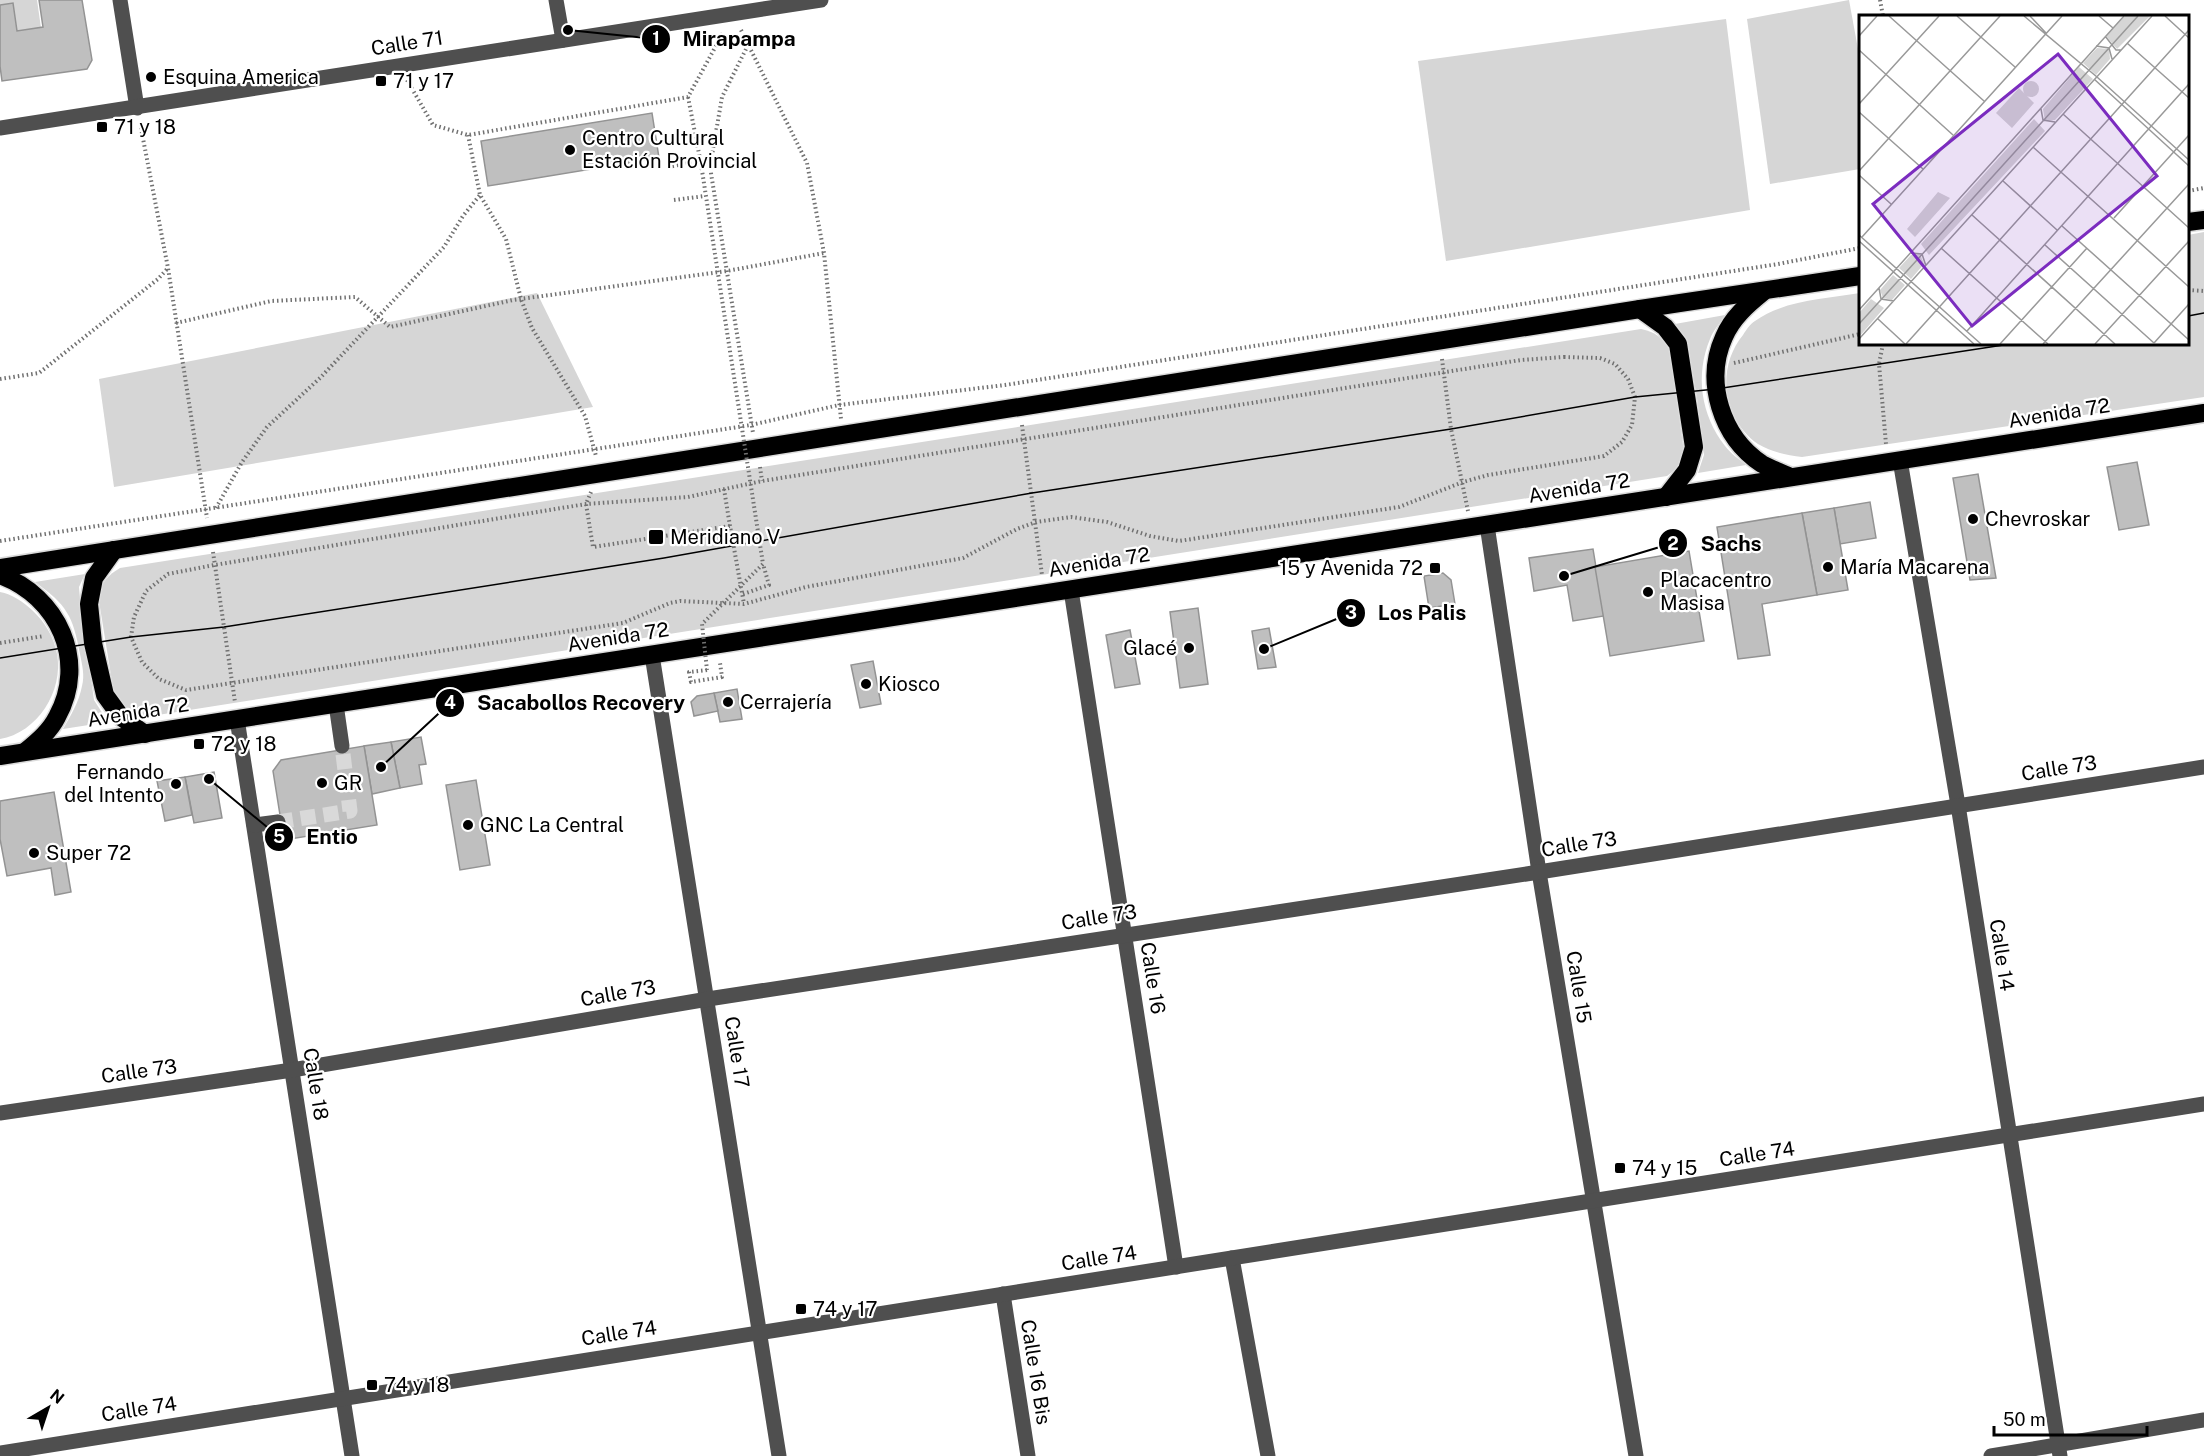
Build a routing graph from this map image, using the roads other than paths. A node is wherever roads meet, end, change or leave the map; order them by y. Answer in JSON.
{"nodes":[{"id":1,"x":120,"y":0,"type":"edge"},
{"id":2,"x":556,"y":0,"type":"edge"},
{"id":3,"x":821,"y":0,"type":"edge"},
{"id":4,"x":563,"y":40,"type":"junction"},
{"id":5,"x":137,"y":108,"type":"junction"},
{"id":6,"x":0,"y":128,"type":"edge"},
{"id":7,"x":2204,"y":220,"type":"edge"},
{"id":8,"x":2189,"y":222,"type":"edge"},
{"id":9,"x":1859,"y":276,"type":"edge"},
{"id":10,"x":1764,"y":291,"type":"junction"},
{"id":11,"x":1640,"y":309,"type":"junction"},
{"id":12,"x":2204,"y":413,"type":"edge"},
{"id":13,"x":1894,"y":461,"type":"junction"},
{"id":14,"x":1791,"y":477,"type":"junction"},
{"id":15,"x":1666,"y":497,"type":"junction"},
{"id":16,"x":1479,"y":526,"type":"junction"},
{"id":17,"x":114,"y":550,"type":"junction"},
{"id":18,"x":0,"y":568,"type":"edge"},
{"id":19,"x":0,"y":575,"type":"edge"},
{"id":20,"x":1071,"y":590,"type":"junction"},
{"id":21,"x":652,"y":655,"type":"junction"},
{"id":22,"x":336,"y":704,"type":"junction"},
{"id":23,"x":237,"y":719,"type":"junction"},
{"id":24,"x":145,"y":734,"type":"junction"},
{"id":25,"x":342,"y":746,"type":"tunnel mouth"},
{"id":26,"x":24,"y":752,"type":"junction"},
{"id":27,"x":0,"y":756,"type":"edge"},
{"id":28,"x":2204,"y":767,"type":"edge"},
{"id":29,"x":1958,"y":806,"type":"junction"},
{"id":30,"x":278,"y":822,"type":"tunnel mouth"},
{"id":31,"x":254,"y":825,"type":"junction"},
{"id":32,"x":1539,"y":872,"type":"junction"},
{"id":33,"x":1125,"y":934,"type":"junction"},
{"id":34,"x":708,"y":999,"type":"junction"},
{"id":35,"x":292,"y":1070,"type":"junction"},
{"id":36,"x":2204,"y":1104,"type":"edge"},
{"id":37,"x":0,"y":1113,"type":"edge"},
{"id":38,"x":2009,"y":1135,"type":"junction"},
{"id":39,"x":1593,"y":1201,"type":"junction"},
{"id":40,"x":1232,"y":1258,"type":"junction"},
{"id":41,"x":1176,"y":1267,"type":"junction"},
{"id":42,"x":1003,"y":1294,"type":"junction"},
{"id":43,"x":759,"y":1332,"type":"junction"},
{"id":44,"x":343,"y":1398,"type":"junction"},
{"id":45,"x":2204,"y":1420,"type":"edge"},
{"id":46,"x":2059,"y":1451,"type":"edge"},
{"id":47,"x":0,"y":1453,"type":"edge"},
{"id":48,"x":352,"y":1456,"type":"edge"},
{"id":49,"x":779,"y":1456,"type":"edge"},
{"id":50,"x":1029,"y":1456,"type":"edge"},
{"id":51,"x":1268,"y":1456,"type":"edge"},
{"id":52,"x":1636,"y":1456,"type":"edge"},
{"id":53,"x":1990,"y":1456,"type":"edge"}],
"edges":[{"from":1,"to":5,"type":"street"},
{"from":2,"to":4,"type":"street"},
{"from":3,"to":4,"type":"street","name":"Calle 71"},
{"from":4,"to":5,"type":"street","name":"Calle 71"},
{"from":5,"to":6,"type":"street","name":"Calle 71"},
{"from":7,"to":8,"type":"highway"},
{"from":9,"to":10,"type":"highway"},
{"from":10,"to":11,"type":"highway"},
{"from":10,"to":14,"type":"highway"},
{"from":11,"to":15,"type":"highway"},
{"from":11,"to":17,"type":"highway"},
{"from":12,"to":13,"type":"highway","name":"Avenida 72"},
{"from":13,"to":14,"type":"highway","name":"Avenida 72"},
{"from":13,"to":29,"type":"street","name":"Calle 14"},
{"from":14,"to":15,"type":"highway","name":"Avenida 72"},
{"from":15,"to":16,"type":"highway","name":"Avenida 72"},
{"from":16,"to":20,"type":"highway","name":"Avenida 72"},
{"from":16,"to":32,"type":"street","name":"Calle 15"},
{"from":17,"to":18,"type":"highway"},
{"from":17,"to":24,"type":"highway"},
{"from":19,"to":26,"type":"highway"},
{"from":20,"to":21,"type":"highway","name":"Avenida 72"},
{"from":20,"to":33,"type":"street","name":"Calle 16"},
{"from":21,"to":22,"type":"highway","name":"Avenida 72"},
{"from":21,"to":34,"type":"street","name":"Calle 17"},
{"from":22,"to":23,"type":"highway","name":"Avenida 72"},
{"from":22,"to":25,"type":"street"},
{"from":23,"to":24,"type":"highway","name":"Avenida 72"},
{"from":23,"to":31,"type":"street","name":"Calle 18"},
{"from":24,"to":26,"type":"highway","name":"Avenida 72"},
{"from":26,"to":27,"type":"highway","name":"Avenida 72"},
{"from":28,"to":29,"type":"street","name":"Calle 73"},
{"from":29,"to":32,"type":"street","name":"Calle 73"},
{"from":29,"to":38,"type":"street","name":"Calle 14"},
{"from":30,"to":31,"type":"street"},
{"from":31,"to":35,"type":"street","name":"Calle 18"},
{"from":32,"to":33,"type":"street","name":"Calle 73"},
{"from":32,"to":39,"type":"street","name":"Calle 15"},
{"from":33,"to":34,"type":"street","name":"Calle 73"},
{"from":33,"to":41,"type":"street","name":"Calle 16"},
{"from":34,"to":35,"type":"street","name":"Calle 73"},
{"from":34,"to":43,"type":"street","name":"Calle 17"},
{"from":35,"to":37,"type":"street","name":"Calle 73"},
{"from":35,"to":44,"type":"street","name":"Calle 18"},
{"from":36,"to":38,"type":"street","name":"Calle 74"},
{"from":38,"to":39,"type":"street","name":"Calle 74"},
{"from":38,"to":46,"type":"street","name":"Calle 14"},
{"from":39,"to":40,"type":"street","name":"Calle 74"},
{"from":39,"to":52,"type":"street","name":"Calle 15"},
{"from":40,"to":41,"type":"street","name":"Calle 74"},
{"from":40,"to":51,"type":"street"},
{"from":41,"to":42,"type":"street","name":"Calle 74"},
{"from":42,"to":43,"type":"street","name":"Calle 74"},
{"from":42,"to":50,"type":"street","name":"Calle 16 Bis"},
{"from":43,"to":44,"type":"street","name":"Calle 74"},
{"from":43,"to":49,"type":"street","name":"Calle 17"},
{"from":44,"to":47,"type":"street","name":"Calle 74"},
{"from":44,"to":48,"type":"street","name":"Calle 18"},
{"from":45,"to":46,"type":"street"},
{"from":46,"to":53,"type":"street"}]}
